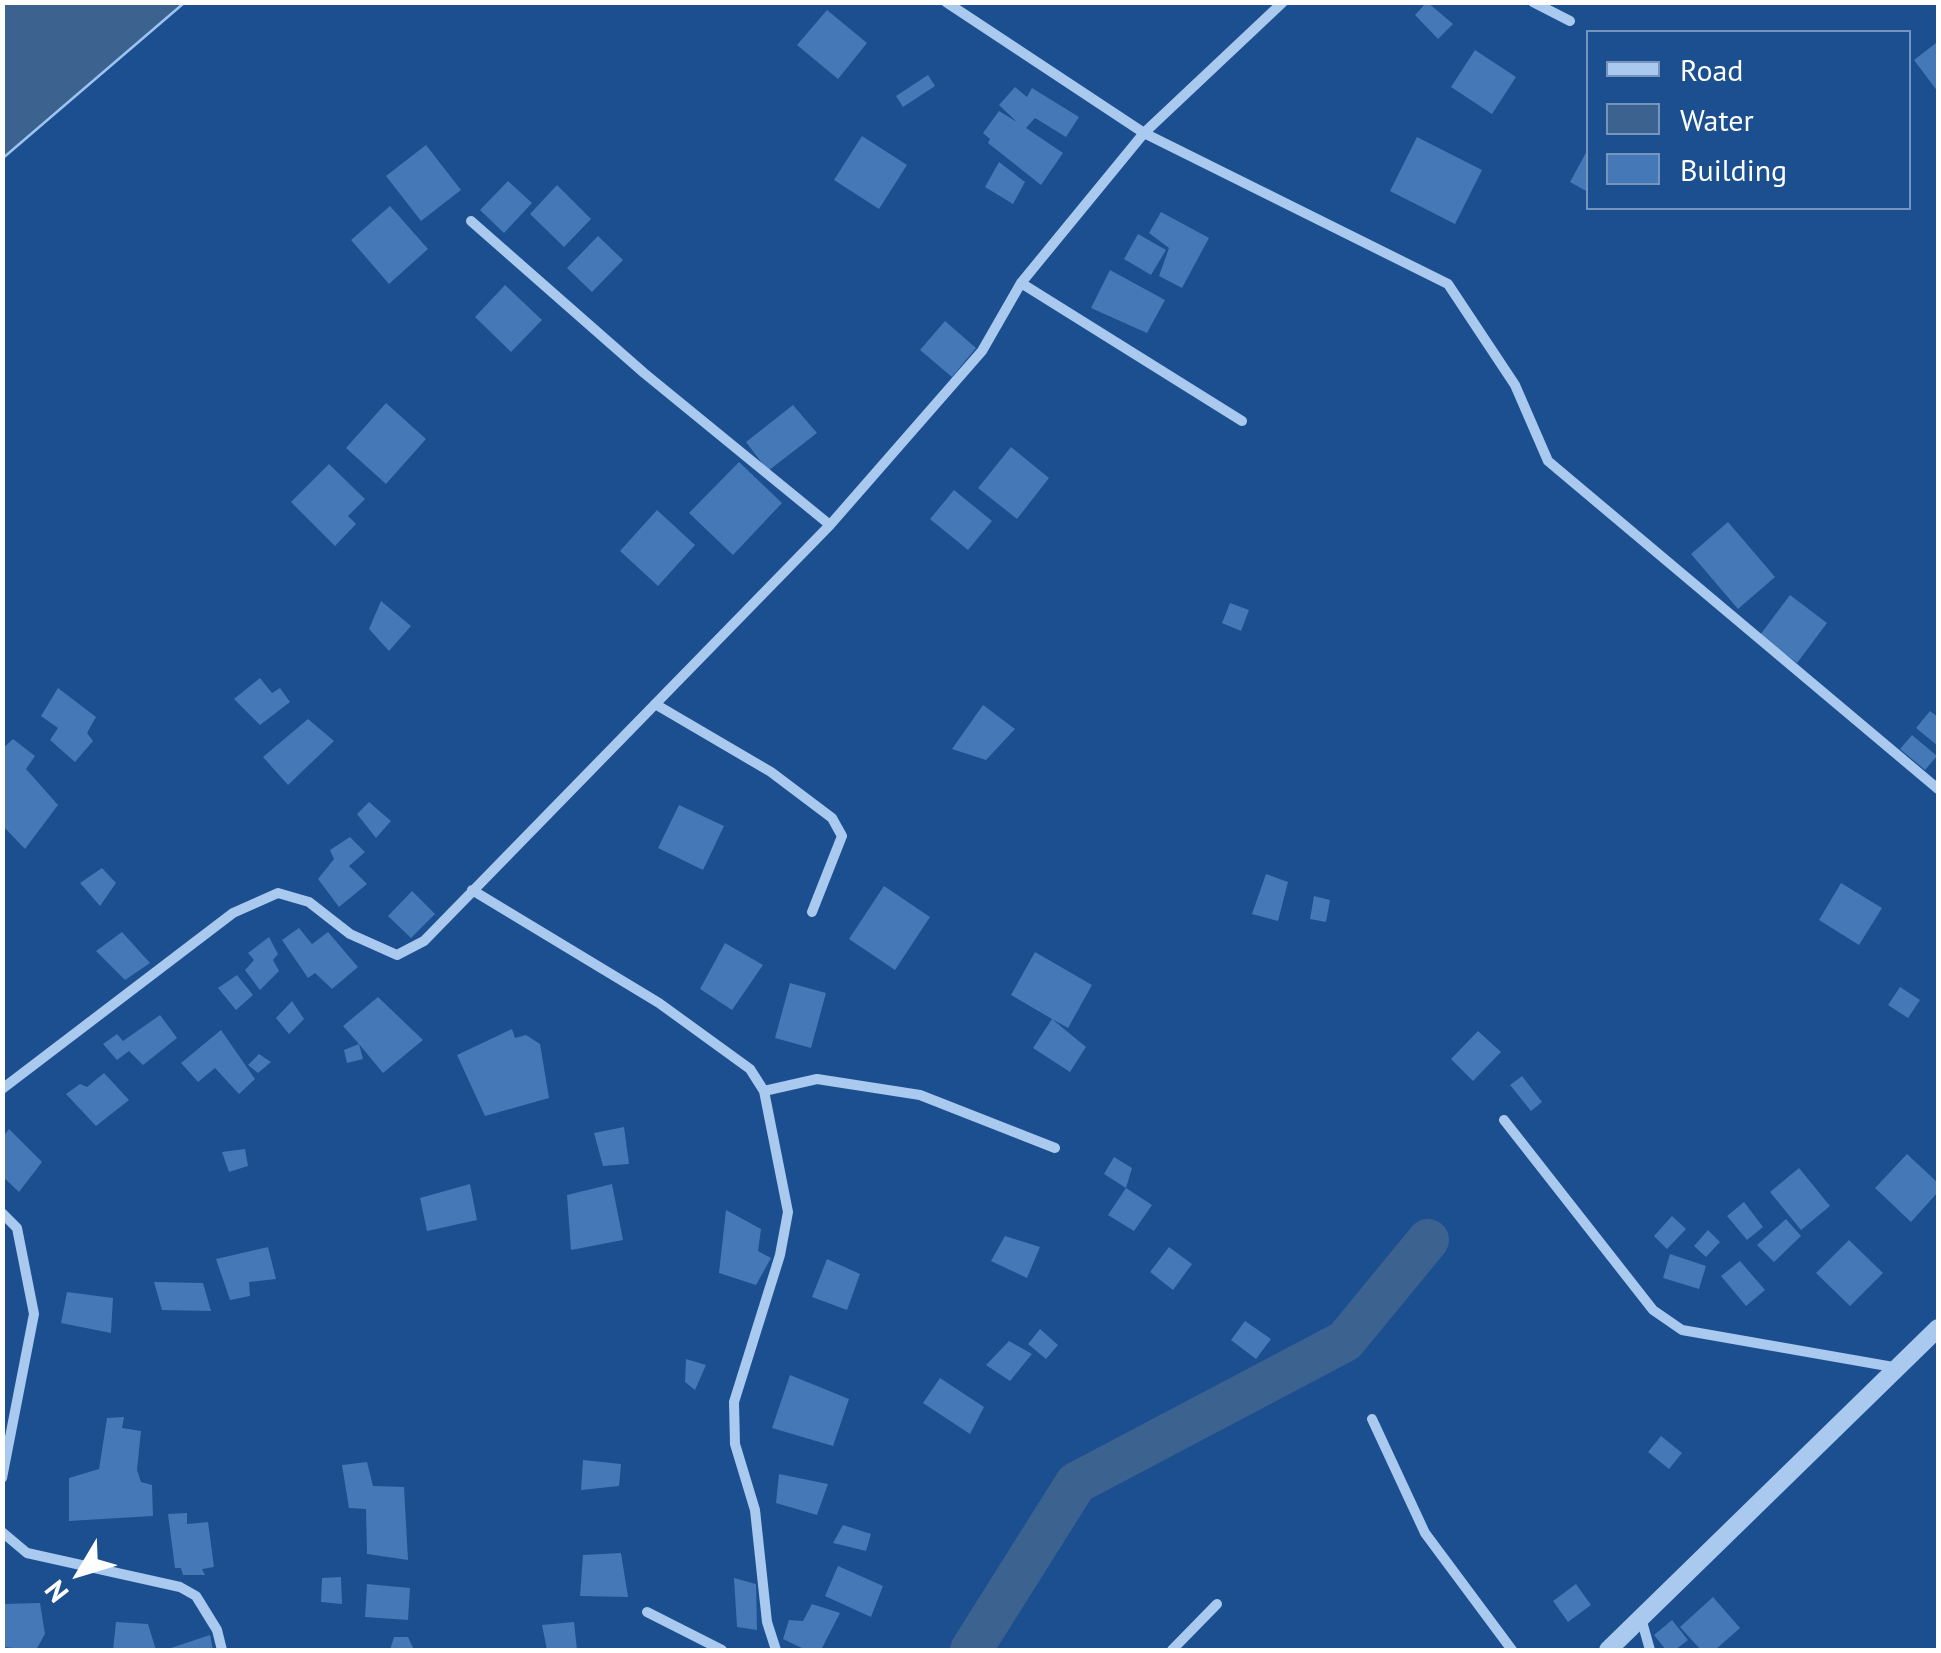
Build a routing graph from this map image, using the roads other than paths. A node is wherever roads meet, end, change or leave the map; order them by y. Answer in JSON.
{"nodes":[{"id":1,"x":946,"y":2,"type":"edge"},
{"id":2,"x":1283,"y":2,"type":"edge"},
{"id":3,"x":1534,"y":2,"type":"edge"},
{"id":4,"x":1570,"y":20,"type":"dead end"},
{"id":5,"x":1144,"y":133,"type":"junction"},
{"id":6,"x":470,"y":221,"type":"dead end"},
{"id":7,"x":1021,"y":283,"type":"junction"},
{"id":8,"x":1242,"y":420,"type":"dead end"},
{"id":9,"x":830,"y":525,"type":"junction"},
{"id":10,"x":655,"y":704,"type":"junction"},
{"id":11,"x":1938,"y":789,"type":"edge"},
{"id":12,"x":472,"y":890,"type":"junction"},
{"id":13,"x":812,"y":912,"type":"dead end"},
{"id":14,"x":2,"y":1088,"type":"edge"},
{"id":15,"x":764,"y":1090,"type":"junction"},
{"id":16,"x":1504,"y":1120,"type":"dead end"},
{"id":17,"x":1055,"y":1148,"type":"dead end"},
{"id":18,"x":2,"y":1213,"type":"edge"},
{"id":19,"x":1938,"y":1328,"type":"edge"},
{"id":20,"x":1900,"y":1368,"type":"junction"},
{"id":21,"x":1372,"y":1419,"type":"dead end"},
{"id":22,"x":7,"y":1449,"type":"edge"},
{"id":23,"x":2,"y":1478,"type":"edge"},
{"id":24,"x":2,"y":1532,"type":"edge"},
{"id":25,"x":1217,"y":1604,"type":"dead end"},
{"id":26,"x":647,"y":1612,"type":"dead end"},
{"id":27,"x":1642,"y":1618,"type":"junction"},
{"id":28,"x":222,"y":1650,"type":"edge"},
{"id":29,"x":722,"y":1650,"type":"edge"},
{"id":30,"x":776,"y":1650,"type":"edge"},
{"id":31,"x":1172,"y":1650,"type":"edge"},
{"id":32,"x":1512,"y":1650,"type":"edge"},
{"id":33,"x":1608,"y":1650,"type":"edge"},
{"id":34,"x":1650,"y":1650,"type":"edge"}],
"edges":[{"from":1,"to":5,"type":"street"},
{"from":2,"to":5,"type":"street"},
{"from":3,"to":4,"type":"street"},
{"from":5,"to":7,"type":"street"},
{"from":5,"to":11,"type":"street"},
{"from":6,"to":9,"type":"street"},
{"from":7,"to":8,"type":"street"},
{"from":7,"to":9,"type":"street"},
{"from":9,"to":10,"type":"street"},
{"from":10,"to":12,"type":"street"},
{"from":10,"to":13,"type":"street"},
{"from":12,"to":14,"type":"street"},
{"from":12,"to":15,"type":"street"},
{"from":15,"to":17,"type":"street"},
{"from":15,"to":30,"type":"street"},
{"from":16,"to":20,"type":"street"},
{"from":18,"to":22,"type":"street"},
{"from":19,"to":20,"type":"street"},
{"from":20,"to":27,"type":"street"},
{"from":21,"to":32,"type":"street"},
{"from":22,"to":23,"type":"street"},
{"from":24,"to":28,"type":"street"},
{"from":25,"to":31,"type":"street"},
{"from":26,"to":29,"type":"street"},
{"from":27,"to":33,"type":"street"},
{"from":27,"to":34,"type":"street"}]}
